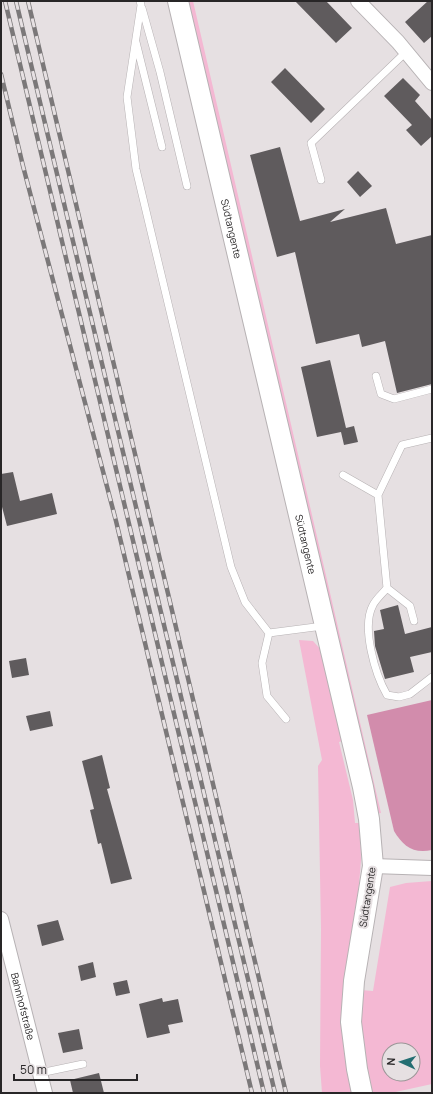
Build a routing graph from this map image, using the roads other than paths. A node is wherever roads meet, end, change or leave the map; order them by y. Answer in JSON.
{"nodes":[{"id":1,"x":178,"y":1,"type":"edge"},
{"id":2,"x":358,"y":1,"type":"edge"},
{"id":3,"x":140,"y":3,"type":"edge"},
{"id":4,"x":135,"y":40,"type":"junction"},
{"id":5,"x":406,"y":52,"type":"junction"},
{"id":6,"x":432,"y":83,"type":"edge"},
{"id":7,"x":162,"y":147,"type":"dead end"},
{"id":8,"x":321,"y":180,"type":"dead end"},
{"id":9,"x":187,"y":186,"type":"dead end"},
{"id":10,"x":376,"y":376,"type":"dead end"},
{"id":11,"x":432,"y":389,"type":"edge"},
{"id":12,"x":432,"y":440,"type":"edge"},
{"id":13,"x":342,"y":475,"type":"dead end"},
{"id":14,"x":378,"y":495,"type":"junction"},
{"id":15,"x":387,"y":588,"type":"junction"},
{"id":16,"x":414,"y":621,"type":"dead end"},
{"id":17,"x":325,"y":625,"type":"junction"},
{"id":18,"x":269,"y":634,"type":"junction"},
{"id":19,"x":432,"y":677,"type":"edge"},
{"id":20,"x":286,"y":719,"type":"dead end"},
{"id":21,"x":373,"y":866,"type":"junction"},
{"id":22,"x":432,"y":868,"type":"edge"},
{"id":23,"x":1,"y":920,"type":"edge"},
{"id":24,"x":5,"y":956,"type":"edge"},
{"id":25,"x":82,"y":1064,"type":"dead end"},
{"id":26,"x":40,"y":1073,"type":"junction"},
{"id":27,"x":45,"y":1093,"type":"edge"},
{"id":28,"x":362,"y":1093,"type":"edge"}],
"edges":[{"from":1,"to":17,"type":"street","name":"Südtangente"},
{"from":2,"to":5,"type":"street"},
{"from":3,"to":4,"type":"lane"},
{"from":3,"to":9,"type":"lane"},
{"from":4,"to":7,"type":"lane"},
{"from":4,"to":18,"type":"lane"},
{"from":5,"to":6,"type":"street"},
{"from":5,"to":8,"type":"lane"},
{"from":10,"to":11,"type":"lane"},
{"from":12,"to":14,"type":"lane"},
{"from":13,"to":14,"type":"lane"},
{"from":14,"to":15,"type":"lane"},
{"from":15,"to":16,"type":"lane"},
{"from":15,"to":19,"type":"lane"},
{"from":17,"to":18,"type":"lane"},
{"from":17,"to":21,"type":"street","name":"Südtangente"},
{"from":18,"to":20,"type":"lane"},
{"from":21,"to":22,"type":"street"},
{"from":21,"to":28,"type":"street","name":"Südtangente"},
{"from":23,"to":24,"type":"street","name":"Bahnhofstraße"},
{"from":24,"to":26,"type":"street","name":"Bahnhofstraße"},
{"from":25,"to":26,"type":"lane"},
{"from":26,"to":27,"type":"street","name":"Bahnhofstraße"}]}
